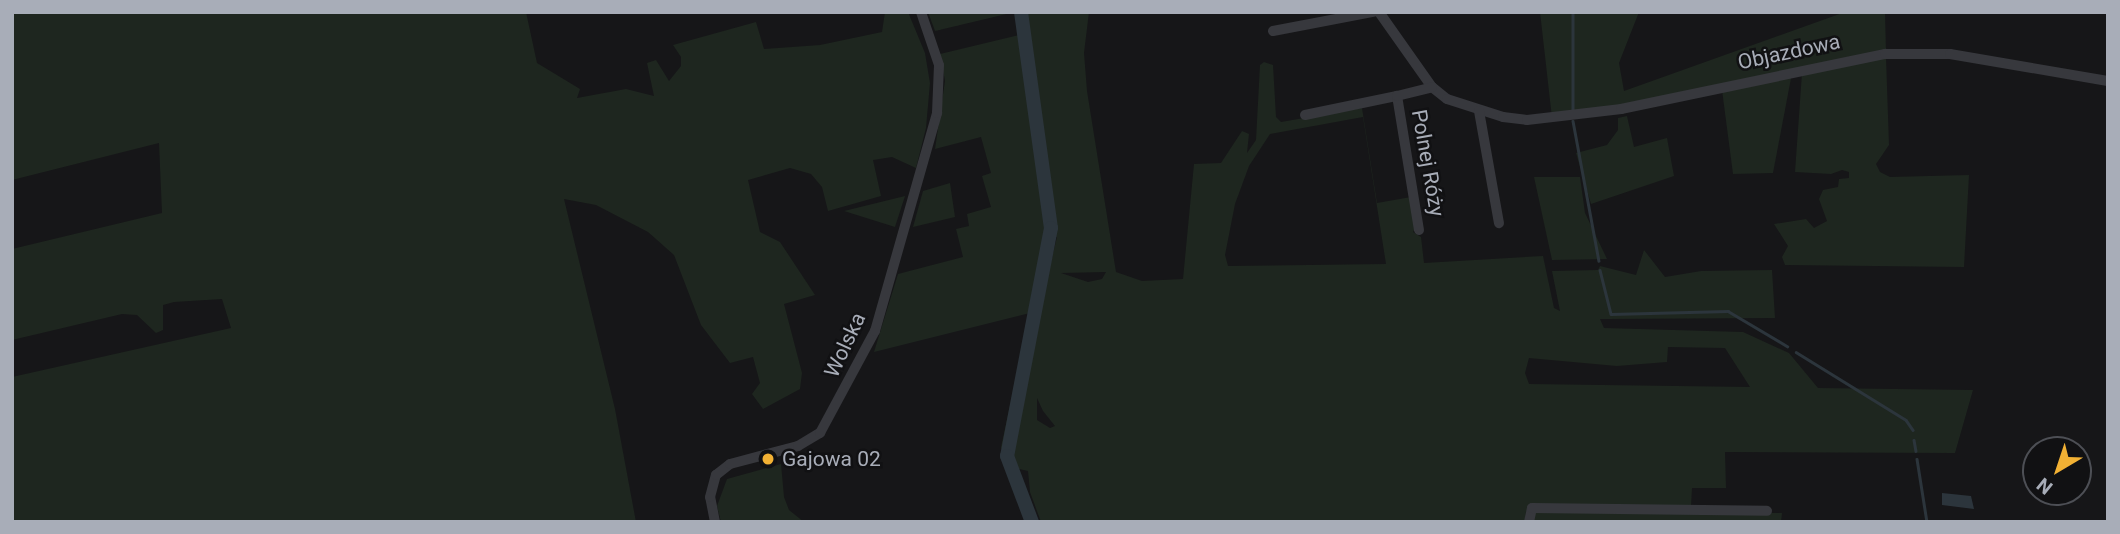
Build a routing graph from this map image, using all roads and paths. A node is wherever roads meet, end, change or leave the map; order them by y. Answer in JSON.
{"nodes":[{"id":1,"x":922,"y":12,"type":"edge"},
{"id":2,"x":1373,"y":12,"type":"edge"},
{"id":3,"x":1379,"y":12,"type":"edge"},
{"id":4,"x":1273,"y":31,"type":"dead end"},
{"id":5,"x":2108,"y":81,"type":"edge"},
{"id":6,"x":1432,"y":87,"type":"junction"},
{"id":7,"x":1397,"y":96,"type":"junction"},
{"id":8,"x":1479,"y":110,"type":"junction"},
{"id":9,"x":1305,"y":115,"type":"dead end"},
{"id":10,"x":1499,"y":223,"type":"dead end"},
{"id":11,"x":1419,"y":230,"type":"dead end"},
{"id":12,"x":1767,"y":511,"type":"dead end"},
{"id":13,"x":715,"y":522,"type":"edge"},
{"id":14,"x":1529,"y":522,"type":"edge"}],
"edges":[{"from":1,"to":13,"type":"street","name":"Wolska"},
{"from":2,"to":4,"type":"street"},
{"from":3,"to":6,"type":"street","name":"Objazdowa"},
{"from":5,"to":8,"type":"street","name":"Objazdowa"},
{"from":6,"to":7,"type":"street","name":"Polnej Róży"},
{"from":6,"to":8,"type":"street","name":"Objazdowa"},
{"from":7,"to":9,"type":"street"},
{"from":7,"to":11,"type":"street","name":"Polnej Róży"},
{"from":8,"to":10,"type":"street"},
{"from":12,"to":14,"type":"street"}]}
